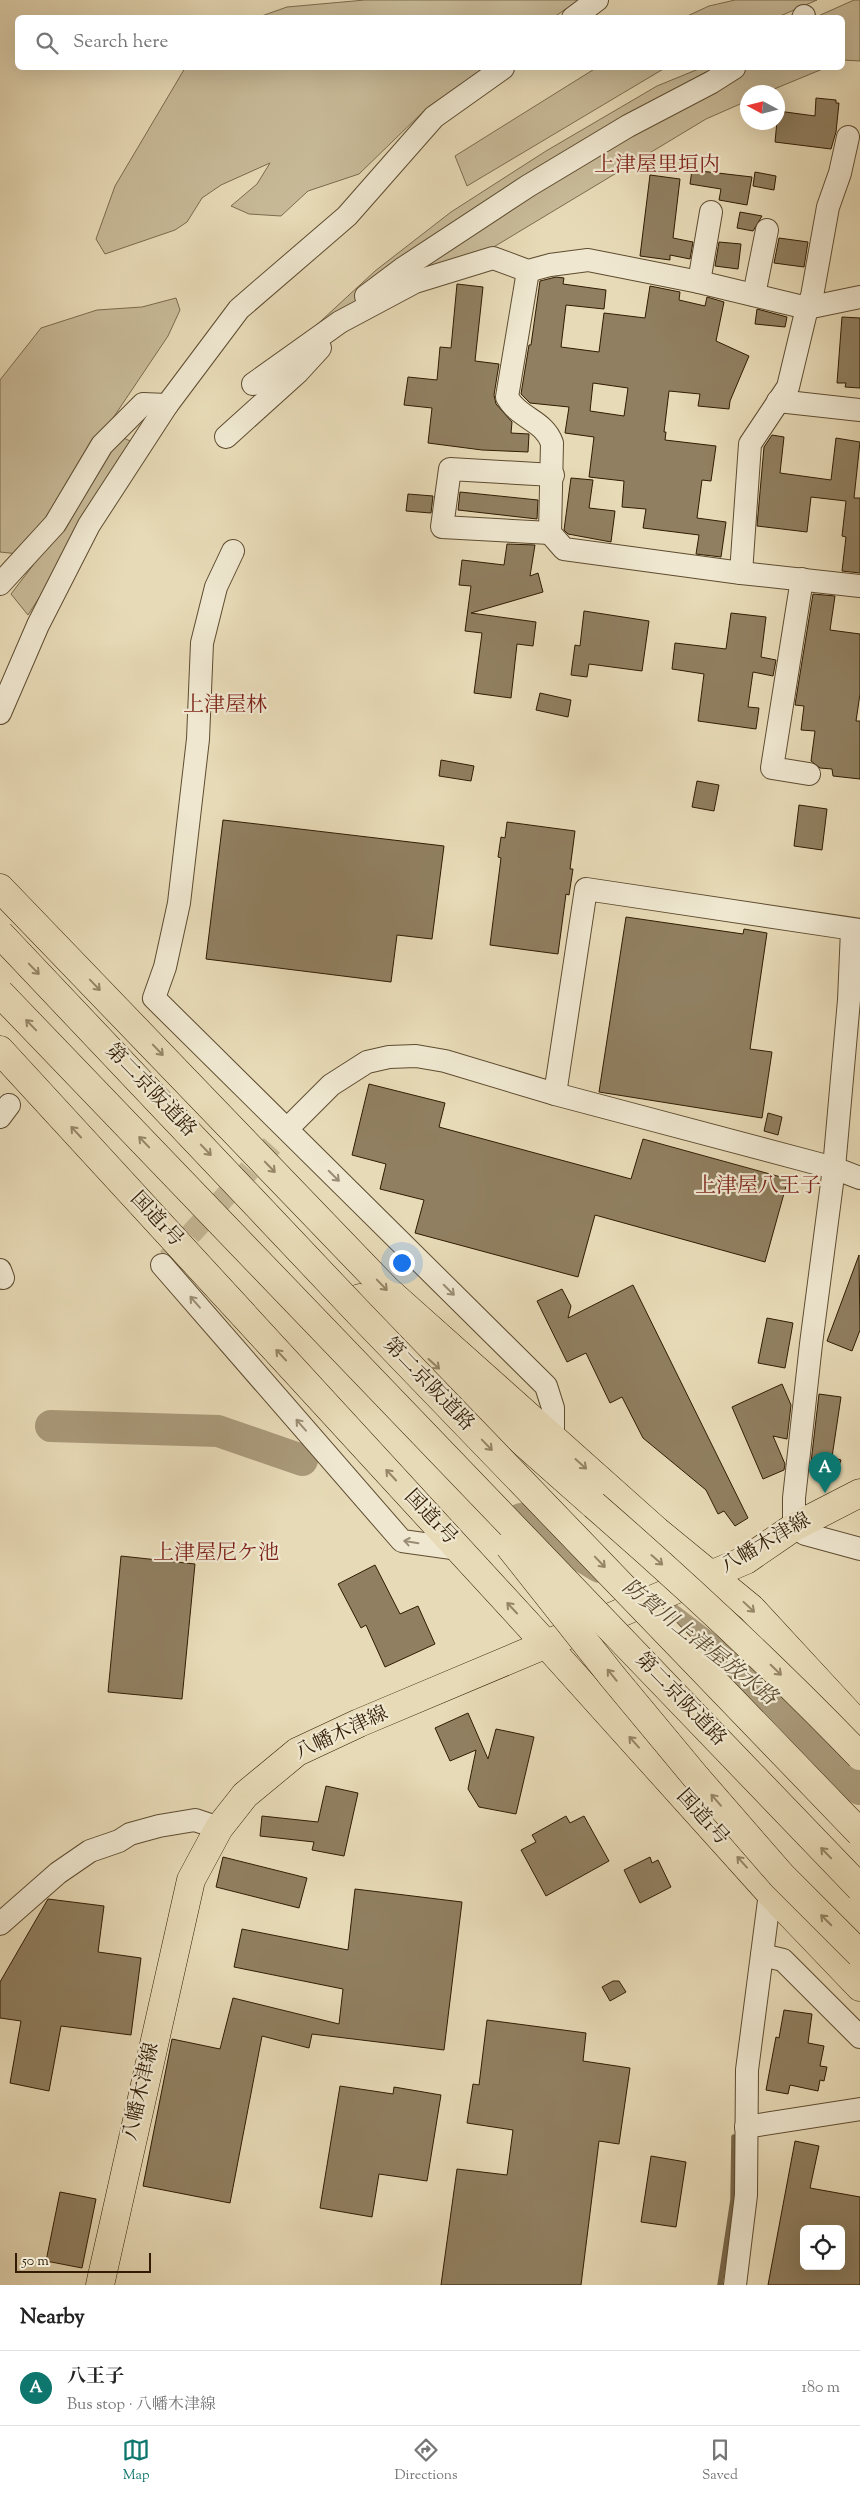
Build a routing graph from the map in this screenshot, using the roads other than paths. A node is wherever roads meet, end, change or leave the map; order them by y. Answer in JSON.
{"nodes":[{"id":1,"x":597,"y":0,"type":"edge"},
{"id":2,"x":577,"y":15,"type":"edge"},
{"id":3,"x":500,"y":70,"type":"edge"},
{"id":4,"x":731,"y":70,"type":"edge"},
{"id":5,"x":854,"y":146,"type":"edge"},
{"id":6,"x":711,"y":212,"type":"dead end"},
{"id":7,"x":767,"y":230,"type":"dead end"},
{"id":8,"x":528,"y":271,"type":"junction"},
{"id":9,"x":699,"y":282,"type":"junction"},
{"id":10,"x":754,"y":295,"type":"junction"},
{"id":11,"x":860,"y":297,"type":"edge"},
{"id":12,"x":807,"y":308,"type":"junction"},
{"id":13,"x":348,"y":318,"type":"junction"},
{"id":14,"x":253,"y":384,"type":"dead end"},
{"id":15,"x":778,"y":401,"type":"junction"},
{"id":16,"x":167,"y":405,"type":"junction"},
{"id":17,"x":860,"y":410,"type":"edge"},
{"id":18,"x":226,"y":437,"type":"dead end"},
{"id":19,"x":553,"y":475,"type":"junction"},
{"id":20,"x":550,"y":533,"type":"junction"},
{"id":21,"x":233,"y":551,"type":"dead end"},
{"id":22,"x":741,"y":573,"type":"junction"},
{"id":23,"x":802,"y":579,"type":"junction"},
{"id":24,"x":0,"y":584,"type":"edge"},
{"id":25,"x":860,"y":586,"type":"edge"},
{"id":26,"x":7,"y":685,"type":"edge"},
{"id":27,"x":0,"y":713,"type":"edge"},
{"id":28,"x":809,"y":774,"type":"dead end"},
{"id":29,"x":0,"y":888,"type":"edge"},
{"id":30,"x":856,"y":930,"type":"edge"},
{"id":31,"x":0,"y":934,"type":"edge"},
{"id":32,"x":0,"y":993,"type":"edge"},
{"id":33,"x":0,"y":1050,"type":"edge"},
{"id":34,"x":555,"y":1094,"type":"junction"},
{"id":35,"x":287,"y":1129,"type":"junction"},
{"id":36,"x":834,"y":1168,"type":"junction"},
{"id":37,"x":860,"y":1178,"type":"edge"},
{"id":38,"x":280,"y":1227,"type":"junction"},
{"id":39,"x":227,"y":1228,"type":"junction"},
{"id":40,"x":162,"y":1265,"type":"dead end"},
{"id":41,"x":554,"y":1439,"type":"junction"},
{"id":42,"x":860,"y":1493,"type":"edge"},
{"id":43,"x":794,"y":1527,"type":"junction"},
{"id":44,"x":459,"y":1549,"type":"junction"},
{"id":45,"x":860,"y":1549,"type":"edge"},
{"id":46,"x":702,"y":1579,"type":"junction"},
{"id":47,"x":546,"y":1643,"type":"junction"},
{"id":48,"x":860,"y":1726,"type":"edge"},
{"id":49,"x":860,"y":1756,"type":"edge"},
{"id":50,"x":219,"y":1828,"type":"junction"},
{"id":51,"x":860,"y":1832,"type":"edge"},
{"id":52,"x":860,"y":1888,"type":"edge"},
{"id":53,"x":770,"y":1892,"type":"junction"},
{"id":54,"x":0,"y":1924,"type":"edge"},
{"id":55,"x":860,"y":1954,"type":"edge"},
{"id":56,"x":762,"y":1955,"type":"junction"},
{"id":57,"x":860,"y":1987,"type":"edge"},
{"id":58,"x":860,"y":2038,"type":"edge"},
{"id":59,"x":860,"y":2109,"type":"edge"},
{"id":60,"x":746,"y":2127,"type":"junction"},
{"id":61,"x":100,"y":2285,"type":"edge"},
{"id":62,"x":735,"y":2285,"type":"edge"}],
"edges":[{"from":1,"to":2,"type":"street"},
{"from":3,"to":16,"type":"street"},
{"from":4,"to":13,"type":"street"},
{"from":5,"to":12,"type":"street"},
{"from":6,"to":9,"type":"street"},
{"from":7,"to":10,"type":"street"},
{"from":8,"to":9,"type":"street"},
{"from":8,"to":13,"type":"street"},
{"from":8,"to":19,"type":"street"},
{"from":9,"to":10,"type":"street"},
{"from":10,"to":12,"type":"street"},
{"from":11,"to":12,"type":"street"},
{"from":12,"to":15,"type":"street"},
{"from":13,"to":14,"type":"street"},
{"from":13,"to":18,"type":"street"},
{"from":15,"to":17,"type":"street"},
{"from":15,"to":22,"type":"street"},
{"from":16,"to":24,"type":"street"},
{"from":16,"to":26,"type":"street"},
{"from":19,"to":20,"type":"street"},
{"from":19,"to":20,"type":"street"},
{"from":20,"to":22,"type":"street"},
{"from":21,"to":35,"type":"street"},
{"from":22,"to":23,"type":"street"},
{"from":23,"to":25,"type":"street"},
{"from":23,"to":28,"type":"street"},
{"from":26,"to":27,"type":"street"},
{"from":29,"to":41,"type":"main road","one_way":true},
{"from":30,"to":34,"type":"street"},
{"from":30,"to":36,"type":"street"},
{"from":31,"to":38,"type":"main road","name":"第二京阪道路","one_way":true,"bridge":true},
{"from":39,"to":32,"type":"main road","name":"第二京阪道路","one_way":true,"bridge":true},
{"from":44,"to":33,"type":"main road","name":"国道1号","one_way":true},
{"from":34,"to":35,"type":"street"},
{"from":34,"to":36,"type":"street"},
{"from":35,"to":41,"type":"street","one_way":true},
{"from":36,"to":37,"type":"street"},
{"from":36,"to":43,"type":"street"},
{"from":38,"to":49,"type":"main road","one_way":true,"bridge":true},
{"from":38,"to":51,"type":"main road","name":"第二京阪道路","one_way":true,"bridge":true},
{"from":52,"to":39,"type":"main road","name":"第二京阪道路","one_way":true,"bridge":true},
{"from":55,"to":39,"type":"main road","one_way":true,"bridge":true},
{"from":44,"to":40,"type":"street","one_way":true},
{"from":41,"to":46,"type":"main road","one_way":true},
{"from":42,"to":43,"type":"main road","name":"八幡木津線"},
{"from":43,"to":45,"type":"street"},
{"from":43,"to":46,"type":"main road","name":"八幡木津線"},
{"from":47,"to":44,"type":"main road","name":"国道1号","one_way":true},
{"from":46,"to":47,"type":"main road","name":"八幡木津線","bridge":true},
{"from":46,"to":48,"type":"main road","one_way":true},
{"from":47,"to":50,"type":"main road","name":"八幡木津線"},
{"from":53,"to":47,"type":"main road","name":"国道1号","one_way":true},
{"from":50,"to":54,"type":"street"},
{"from":50,"to":61,"type":"main road","name":"八幡木津線"},
{"from":53,"to":56,"type":"street"},
{"from":53,"to":57,"type":"main road","name":"国道1号"},
{"from":56,"to":58,"type":"street"},
{"from":56,"to":60,"type":"street"},
{"from":59,"to":60,"type":"street"},
{"from":60,"to":62,"type":"street"}]}
